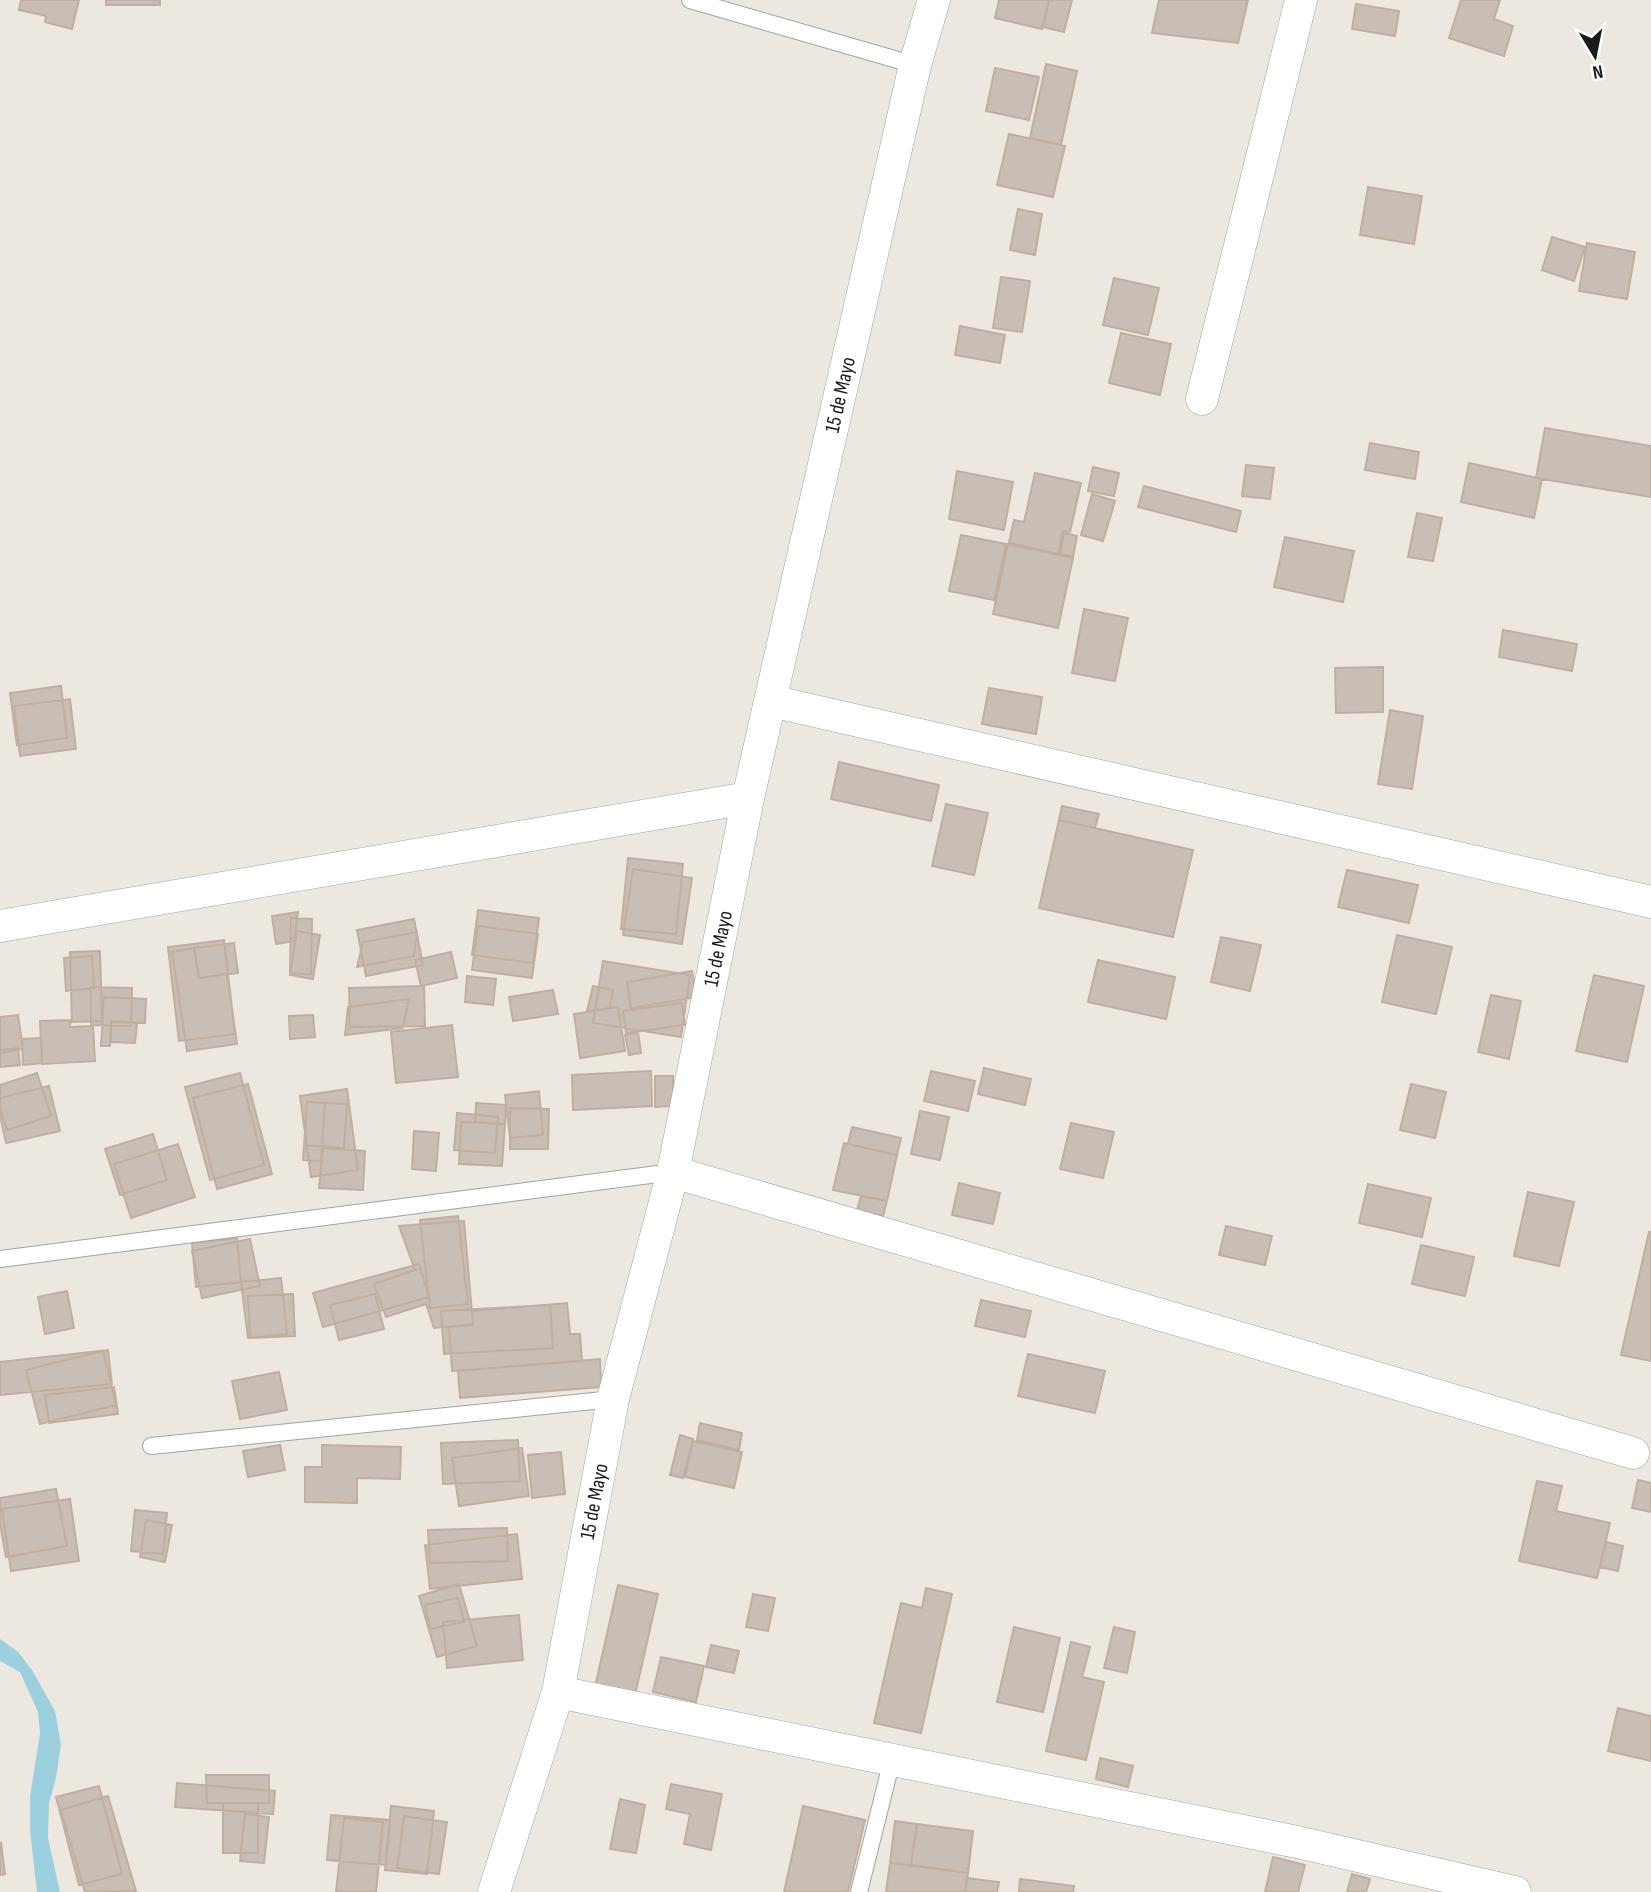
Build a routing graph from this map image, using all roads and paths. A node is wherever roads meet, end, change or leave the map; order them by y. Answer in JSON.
{"nodes":[{"id":1,"x":690,"y":0,"type":"edge"},
{"id":2,"x":934,"y":0,"type":"edge"},
{"id":3,"x":1301,"y":0,"type":"edge"},
{"id":4,"x":915,"y":65,"type":"junction"},
{"id":5,"x":1202,"y":399,"type":"dead end"},
{"id":6,"x":771,"y":701,"type":"junction"},
{"id":7,"x":748,"y":798,"type":"junction"},
{"id":8,"x":1651,"y":902,"type":"edge"},
{"id":9,"x":0,"y":926,"type":"edge"},
{"id":10,"x":673,"y":1172,"type":"junction"},
{"id":11,"x":0,"y":1259,"type":"edge"},
{"id":12,"x":613,"y":1399,"type":"junction"},
{"id":13,"x":151,"y":1446,"type":"dead end"},
{"id":14,"x":1633,"y":1453,"type":"dead end"},
{"id":15,"x":558,"y":1692,"type":"junction"},
{"id":16,"x":892,"y":1760,"type":"junction"},
{"id":17,"x":494,"y":1892,"type":"edge"},
{"id":18,"x":859,"y":1892,"type":"edge"},
{"id":19,"x":1515,"y":1892,"type":"edge"}],
"edges":[{"from":1,"to":4,"type":"lane"},
{"from":2,"to":4,"type":"street","name":"15 de Mayo"},
{"from":3,"to":5,"type":"street"},
{"from":4,"to":6,"type":"street","name":"15 de Mayo"},
{"from":6,"to":7,"type":"street","name":"15 de Mayo"},
{"from":6,"to":8,"type":"street"},
{"from":7,"to":9,"type":"street"},
{"from":7,"to":10,"type":"street","name":"15 de Mayo"},
{"from":10,"to":11,"type":"lane"},
{"from":10,"to":12,"type":"street","name":"15 de Mayo"},
{"from":10,"to":14,"type":"street"},
{"from":12,"to":13,"type":"lane"},
{"from":12,"to":15,"type":"street","name":"15 de Mayo"},
{"from":15,"to":16,"type":"street"},
{"from":15,"to":17,"type":"street","name":"15 de Mayo"},
{"from":16,"to":18,"type":"lane"},
{"from":16,"to":19,"type":"street"}]}
